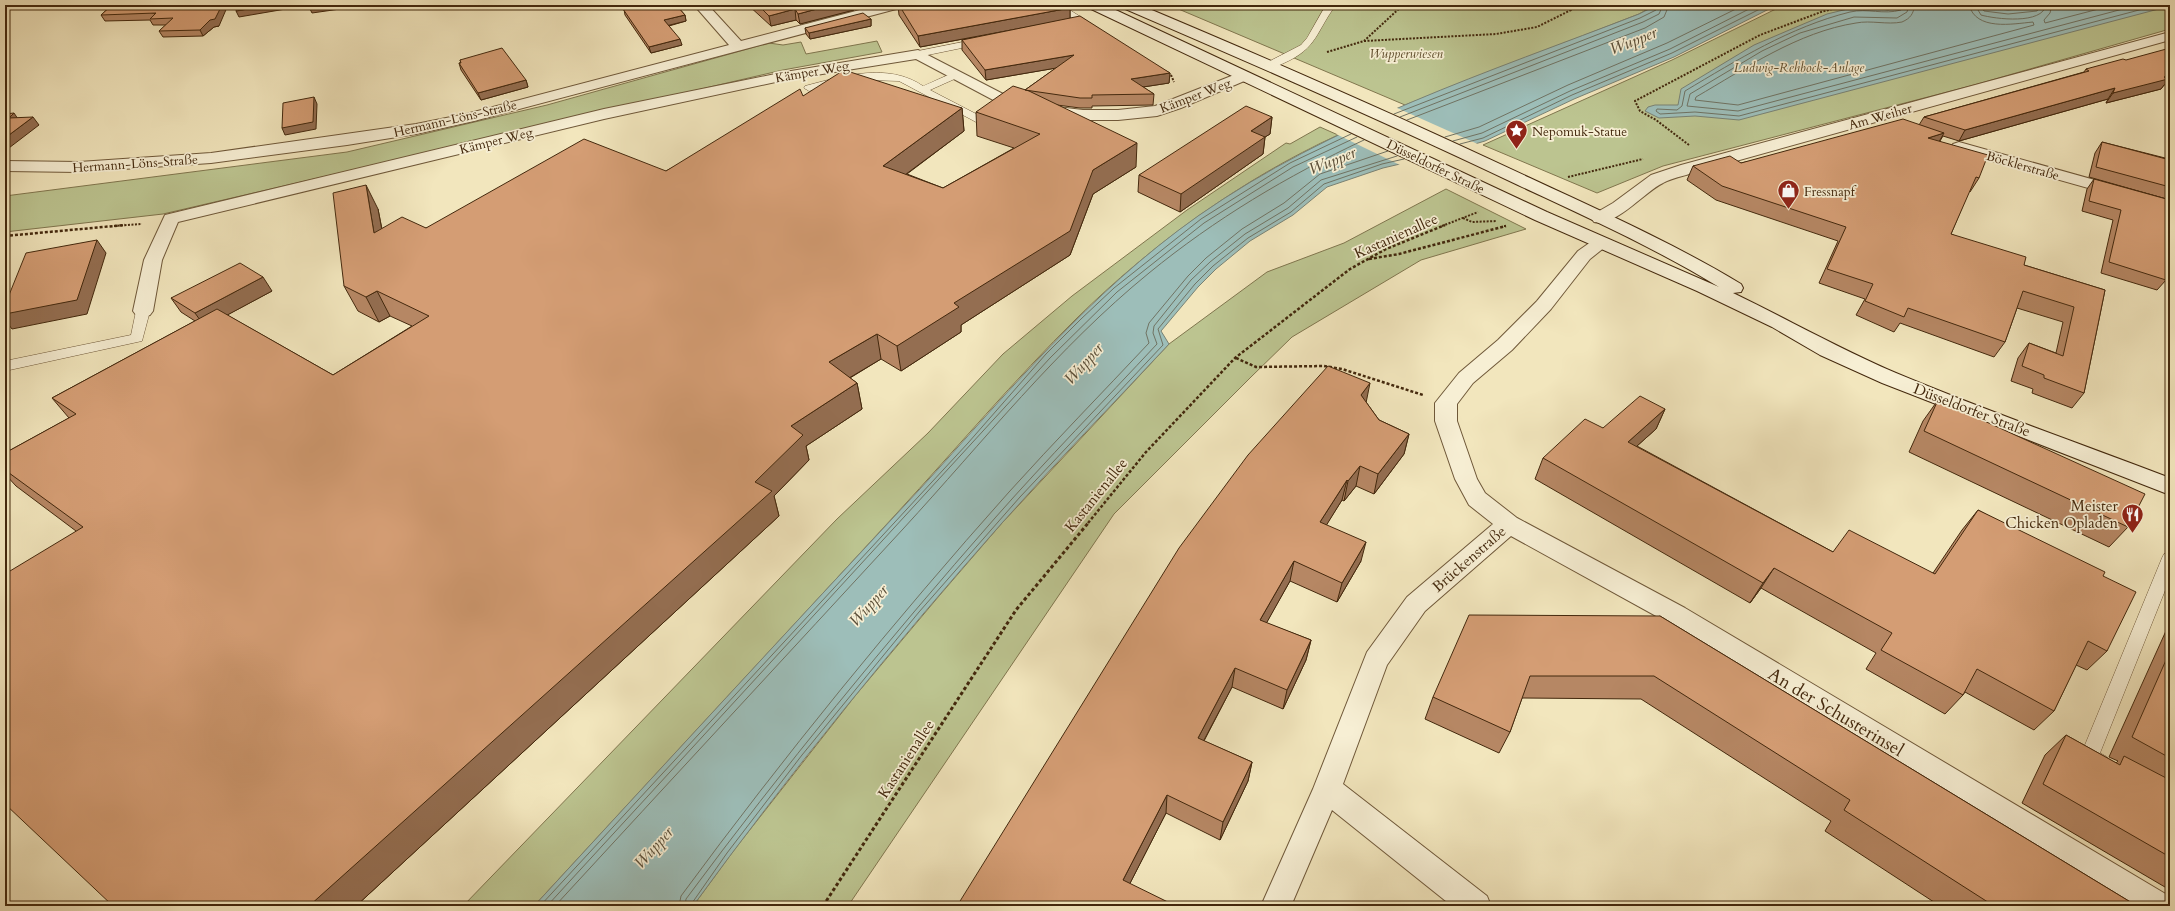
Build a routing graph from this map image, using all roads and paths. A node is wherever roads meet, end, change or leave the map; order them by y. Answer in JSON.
{"nodes":[{"id":1,"x":701,"y":5,"type":"edge"},
{"id":2,"x":895,"y":5,"type":"edge"},
{"id":3,"x":1056,"y":5,"type":"edge"},
{"id":4,"x":1094,"y":5,"type":"edge"},
{"id":5,"x":1128,"y":5,"type":"edge"},
{"id":6,"x":1330,"y":5,"type":"edge"},
{"id":7,"x":1403,"y":5,"type":"edge"},
{"id":8,"x":1574,"y":5,"type":"edge"},
{"id":9,"x":1848,"y":5,"type":"edge"},
{"id":10,"x":2166,"y":5,"type":"edge"},
{"id":11,"x":2170,"y":6,"type":"edge"},
{"id":12,"x":1082,"y":21,"type":"junction"},
{"id":13,"x":1066,"y":24,"type":"edge"},
{"id":14,"x":1100,"y":32,"type":"edge"},
{"id":15,"x":2170,"y":36,"type":"edge"},
{"id":16,"x":996,"y":38,"type":"edge"},
{"id":17,"x":1364,"y":41,"type":"junction"},
{"id":18,"x":737,"y":45,"type":"junction"},
{"id":19,"x":1299,"y":51,"type":"junction"},
{"id":20,"x":918,"y":54,"type":"junction"},
{"id":21,"x":1270,"y":65,"type":"junction"},
{"id":22,"x":955,"y":74,"type":"junction"},
{"id":23,"x":1244,"y":76,"type":"junction"},
{"id":24,"x":809,"y":88,"type":"dead end"},
{"id":25,"x":922,"y":90,"type":"junction"},
{"id":26,"x":1878,"y":116,"type":"junction"},
{"id":27,"x":980,"y":120,"type":"edge"},
{"id":28,"x":1898,"y":126,"type":"edge"},
{"id":29,"x":1948,"y":144,"type":"edge"},
{"id":30,"x":1685,"y":149,"type":"dead end"},
{"id":31,"x":1647,"y":158,"type":"dead end"},
{"id":32,"x":5,"y":166,"type":"edge"},
{"id":33,"x":1564,"y":178,"type":"dead end"},
{"id":34,"x":2170,"y":206,"type":"edge"},
{"id":35,"x":1483,"y":210,"type":"dead end"},
{"id":36,"x":1542,"y":216,"type":"junction"},
{"id":37,"x":1464,"y":218,"type":"junction"},
{"id":38,"x":1600,"y":218,"type":"junction"},
{"id":39,"x":171,"y":219,"type":"junction"},
{"id":40,"x":1479,"y":222,"type":"dead end"},
{"id":41,"x":5,"y":236,"type":"edge"},
{"id":42,"x":1601,"y":243,"type":"junction"},
{"id":43,"x":1366,"y":260,"type":"junction"},
{"id":44,"x":143,"y":311,"type":"joint"},
{"id":45,"x":1779,"y":323,"type":"junction"},
{"id":46,"x":1235,"y":358,"type":"junction"},
{"id":47,"x":5,"y":366,"type":"edge"},
{"id":48,"x":1446,"y":403,"type":"junction"},
{"id":49,"x":2170,"y":487,"type":"edge"},
{"id":50,"x":1509,"y":524,"type":"junction"},
{"id":51,"x":2170,"y":556,"type":"edge"},
{"id":52,"x":2116,"y":772,"type":"edge"},
{"id":53,"x":1327,"y":788,"type":"junction"},
{"id":54,"x":823,"y":906,"type":"edge"},
{"id":55,"x":1276,"y":906,"type":"edge"},
{"id":56,"x":1476,"y":906,"type":"edge"},
{"id":57,"x":2158,"y":906,"type":"edge"}],
"edges":[{"from":1,"to":18,"type":"street"},
{"from":2,"to":18,"type":"street","name":"Hermann-Löns-Straße"},
{"from":3,"to":12,"type":"lane"},
{"from":4,"to":23,"type":"street","name":"Düsseldorfer Straße"},
{"from":5,"to":21,"type":"street","name":"Düsseldorfer Straße"},
{"from":6,"to":19,"type":"lane"},
{"from":7,"to":17,"type":"path"},
{"from":8,"to":17,"type":"path"},
{"from":9,"to":30,"type":"path"},
{"from":10,"to":11,"type":"path"},
{"from":12,"to":13,"type":"lane"},
{"from":12,"to":14,"type":"lane"},
{"from":15,"to":26,"type":"street","name":"Am Weiher"},
{"from":16,"to":20,"type":"lane","name":"Kämper Weg"},
{"from":17,"to":19,"type":"path"},
{"from":18,"to":32,"type":"street","name":"Hermann-Löns-Straße"},
{"from":19,"to":21,"type":"lane"},
{"from":20,"to":22,"type":"street","name":"Kämper Weg"},
{"from":20,"to":39,"type":"street","name":"Kämper Weg"},
{"from":21,"to":23,"type":"street","name":"Kämper Weg"},
{"from":21,"to":38,"type":"street","name":"Düsseldorfer Straße"},
{"from":22,"to":23,"type":"street","name":"Kämper Weg"},
{"from":22,"to":25,"type":"lane"},
{"from":23,"to":36,"type":"street","name":"Düsseldorfer Straße"},
{"from":24,"to":25,"type":"lane"},
{"from":25,"to":27,"type":"lane"},
{"from":26,"to":28,"type":"street"},
{"from":26,"to":38,"type":"street","name":"Am Weiher"},
{"from":29,"to":34,"type":"street","name":"Böcklerstraße"},
{"from":31,"to":33,"type":"path"},
{"from":35,"to":37,"type":"path","name":"Kastanienallee"},
{"from":36,"to":42,"type":"street","name":"Düsseldorfer Straße"},
{"from":36,"to":43,"type":"path"},
{"from":37,"to":40,"type":"path"},
{"from":37,"to":43,"type":"path","name":"Kastanienallee"},
{"from":38,"to":45,"type":"street","name":"Düsseldorfer Straße"},
{"from":39,"to":41,"type":"path"},
{"from":39,"to":44,"type":"street"},
{"from":42,"to":45,"type":"street","name":"Düsseldorfer Straße"},
{"from":42,"to":48,"type":"street"},
{"from":43,"to":46,"type":"path","name":"Kastanienallee"},
{"from":44,"to":47,"type":"lane"},
{"from":45,"to":49,"type":"street","name":"Düsseldorfer Straße"},
{"from":46,"to":48,"type":"path"},
{"from":46,"to":54,"type":"path","name":"Kastanienallee"},
{"from":48,"to":50,"type":"street","name":"Brückenstraße"},
{"from":50,"to":53,"type":"street","name":"Brückenstraße"},
{"from":50,"to":57,"type":"street","name":"An der Schusterinsel"},
{"from":51,"to":52,"type":"lane"},
{"from":53,"to":55,"type":"street","name":"Brückenstraße"},
{"from":53,"to":56,"type":"street"}]}
